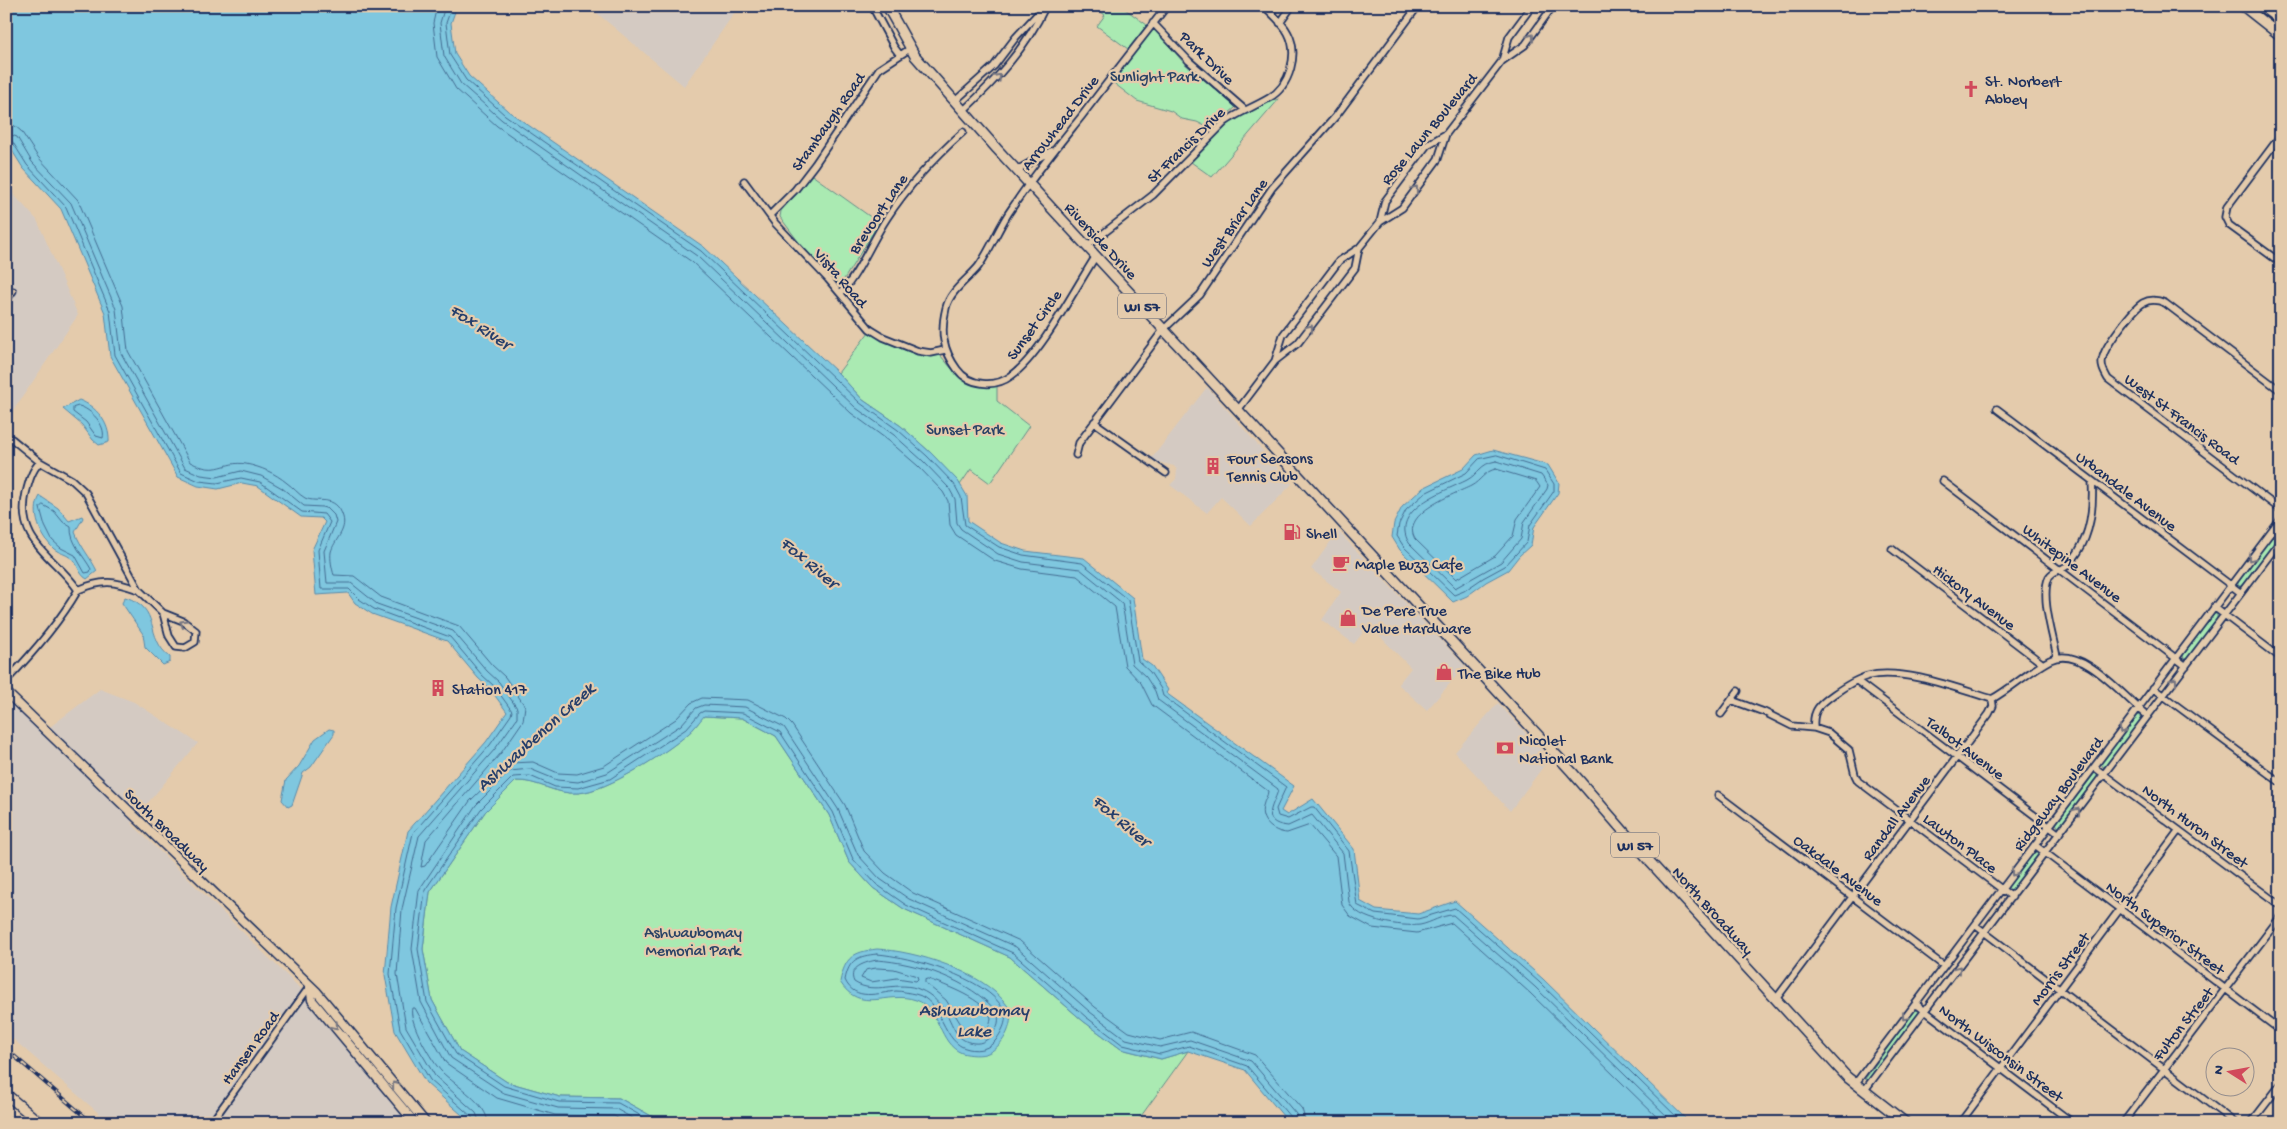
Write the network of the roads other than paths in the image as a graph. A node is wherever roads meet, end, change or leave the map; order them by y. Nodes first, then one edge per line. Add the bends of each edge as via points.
1 (872, 6) edge
2 (887, 6) edge
3 (1167, 6) edge
4 (1264, 6) edge
5 (1292, 6) edge
6 (1418, 6) edge
7 (1532, 6) edge
8 (1553, 6) edge
9 (2243, 6) edge
10 (2262, 6) edge
11 (1046, 7) edge
12 (2281, 21) edge
13 (1280, 23) junction
14 (1153, 24) junction
15 (2281, 36) edge
16 (911, 48) junction
17 (900, 55) junction
18 (1502, 61) junction
19 (955, 101) junction
20 (1244, 109) junction
21 (963, 110) junction
22 (964, 132) dead end
23 (1446, 134) junction
24 (2281, 135) edge
25 (1055, 148) junction
26 (1017, 170) junction
27 (744, 181) dead end
28 (1029, 184) junction
29 (770, 215) junction
30 (1380, 222) junction
31 (1087, 246) junction
32 (1360, 248) junction
33 (1096, 256) junction
34 (2281, 263) edge
35 (13, 291) dead end
36 (840, 293) junction
37 (6, 301) edge
38 (1164, 329) junction
39 (945, 350) junction
40 (1275, 360) junction
41 (2281, 391) edge
42 (1997, 409) dead end
43 (1238, 410) junction
44 (1094, 422) junction
45 (12, 439) dead end
46 (1076, 455) dead end
47 (40, 462) junction
48 (1166, 474) dead end
49 (1943, 481) dead end
50 (2092, 481) junction
51 (2281, 510) edge
52 (2281, 519) edge
53 (2281, 540) edge
54 (1892, 549) dead end
55 (2060, 570) junction
56 (2230, 586) junction
57 (78, 590) junction
58 (139, 590) junction
59 (2241, 593) junction
60 (1409, 596) joint
61 (2214, 607) junction
62 (163, 614) junction
63 (2224, 615) junction
64 (2057, 657) junction
65 (2176, 658) junction
66 (2281, 658) edge
67 (2043, 664) junction
68 (2186, 666) junction
69 (6, 681) edge
70 (1857, 681) junction
71 (2154, 688) junction
72 (6, 692) edge
73 (1738, 692) dead end
74 (2163, 696) junction
75 (1992, 699) junction
76 (1731, 700) junction
77 (2138, 708) junction
78 (1721, 714) dead end
79 (2148, 716) junction
80 (1814, 728) junction
81 (1957, 757) junction
82 (2094, 766) junction
83 (2105, 774) junction
84 (2281, 783) edge
85 (1718, 795) dead end
86 (1910, 820) junction
87 (2049, 826) junction
88 (2180, 830) junction
89 (2059, 834) junction
90 (2035, 845) junction
91 (2045, 853) junction
92 (2002, 889) junction
93 (1853, 896) junction
94 (2012, 897) junction
95 (2281, 906) edge
96 (2120, 909) junction
97 (2281, 916) edge
98 (1975, 924) junction
99 (1986, 932) junction
100 (1944, 966) junction
101 (310, 986) junction
102 (2225, 989) junction
103 (2060, 990) junction
104 (1776, 999) junction
105 (1916, 1004) junction
106 (1926, 1012) junction
107 (2281, 1031) edge
108 (2001, 1068) junction
109 (2164, 1069) junction
110 (1855, 1084) junction
111 (2281, 1084) edge
112 (1864, 1091) junction
113 (6, 1094) edge
114 (40, 1123) edge
115 (211, 1123) edge
116 (415, 1123) edge
117 (426, 1123) edge
118 (1906, 1123) edge
119 (1960, 1123) edge
120 (2073, 1123) edge
121 (2123, 1123) edge
122 (2235, 1123) edge
123 (2251, 1123) edge

1 - 17 street
2 - 16 main road, Riverside Drive / WI 57
3 - 14 street, Arrowhead Drive
4 - 13 street, St Francis Drive
5 - 13 street
6 - 38 street, West Briar Lane via 1336,116 1272,188 1200,295
7 - 18 street, Rose Lawn Boulevard via 1509,37
18 -> 8 street via 1525,45
9 - 15 main road
10 - 12 main road
11 - 19 street via 1016,36 994,66
21 -> 11 street via 1000,76
13 - 20 street, St Francis Drive via 1288,32 1292,47 1292,62 1287,76 1280,90
14 - 20 street, Park Drive
14 - 25 street, Arrowhead Drive
16 - 17 street, Stambaugh Road
16 - 19 main road, Riverside Drive / WI 57
17 - 29 street, Stambaugh Road via 879,69 815,164
18 - 23 street, Rose Lawn Boulevard
19 - 21 main road, Riverside Drive / WI 57
20 - 31 street, St Francis Drive via 1224,122 1152,195
21 - 26 main road, Riverside Drive / WI 57
22 - 36 street, Brevoort Lane via 903,195 850,283
30 -> 23 street via 1402,208 1438,159
23 - 30 street, Rose Lawn Boulevard via 1427,145 1384,201
24 - 34 street via 2225,213 2229,224
25 - 26 street
25 - 28 street, Arrowhead Drive
26 - 28 main road, Riverside Drive / WI 57
27 - 29 street, Vista Road
28 - 31 main road, Riverside Drive / WI 57
28 - 39 street via 1010,209 978,266 957,288 946,306
29 - 36 street, Vista Road
30 - 32 street, Rose Lawn Boulevard
31 - 33 main road, Riverside Drive / WI 57
40 -> 32 street via 1298,344 1355,268
32 - 40 street, Rose Lawn Boulevard via 1339,261 1288,328
33 - 38 main road, Riverside Drive / WI 57
33 - 39 street, Sunset Circle via 1040,344 1010,377 990,384 968,379
35 - 37 street
36 - 39 street, Vista Road via 858,317 883,337 918,351
38 - 43 main road, Riverside Drive / WI 57
38 - 44 street, West Briar Lane
40 - 43 street, Rose Lawn Boulevard
41 - 51 street, West St Francis Road via 2165,303 2149,301 2135,310 2104,352 2102,364 2108,379
42 - 50 street, Urbandale Avenue
43 - 60 main road, Riverside Drive / WI 57
44 - 46 street, West Briar Lane via 1079,443
44 - 48 street
45 - 47 street
47 - 57 street via 28,482 26,522 34,542
47 - 58 street via 72,480 86,493
49 - 55 street, Whitepine Avenue
50 - 55 street via 2092,514 2086,534 2076,555
50 - 56 street, Urbandale Avenue
52 -> 56 street, Ridgeway Boulevard
53 - 59 street, Ridgeway Boulevard
54 - 67 street, Hickory Avenue
55 - 64 street via 2050,575 2047,591
55 - 65 street, Whitepine Avenue
56 - 59 street, Urbandale Avenue
56 - 61 street, Ridgeway Boulevard
57 - 58 street via 96,582 118,582
57 - 69 street via 32,654
58 - 62 street
59 - 63 street, Ridgeway Boulevard
60 - 104 main road, North Broadway / WI 57
61 - 63 street
61 - 65 street, Ridgeway Boulevard
62 -> 62 street via 176,647 185,648 195,642 196,631 183,621
63 - 66 street
63 - 68 street, Ridgeway Boulevard
64 - 67 street
64 - 77 street via 2075,658 2090,666
65 - 68 street, Whitepine Avenue
65 - 71 street, Ridgeway Boulevard
67 - 75 street
74 -> 68 street, Ridgeway Boulevard
70 - 75 street via 1878,675 1916,678
70 - 80 street via 1818,707
70 - 81 street, Talbot Avenue
71 - 74 street
71 - 77 street, Ridgeway Boulevard
72 - 101 street, South Broadway
73 - 76 street
74 - 79 street, Ridgeway Boulevard
74 - 84 street
75 - 81 street, Randall Avenue via 1990,714
76 - 78 street
76 - 80 street, Lawton Place via 1792,726
77 - 79 street
77 -> 82 street, Ridgeway Boulevard
79 - 83 street, Ridgeway Boulevard
80 - 86 street, Lawton Place via 1829,733 1846,745 1858,781
81 - 86 street, Randall Avenue
81 - 87 street, Talbot Avenue
82 - 83 street, North Huron Street
82 - 87 street, Ridgeway Boulevard
83 - 88 street, North Huron Street
89 -> 83 street, Ridgeway Boulevard
85 - 93 street, Oakdale Avenue
86 - 92 street, Lawton Place
86 - 93 street, Randall Avenue
87 - 89 street, Talbot Avenue
87 - 90 street, Ridgeway Boulevard
88 - 95 street, North Huron Street
88 - 96 street, Morris Street
89 - 91 street, Ridgeway Boulevard
90 - 91 street, North Superior Street
90 -> 92 street, Ridgeway Boulevard
91 - 94 street, Ridgeway Boulevard
91 - 96 street, North Superior Street
92 - 94 street, Lawton Place
92 - 98 street, Ridgeway Boulevard
93 - 100 street, Oakdale Avenue
93 - 104 street, Randall Avenue
94 - 99 street, Ridgeway Boulevard
96 - 102 street, North Superior Street
96 - 103 street, Morris Street
97 - 102 street, Fulton Street
98 - 99 street
98 - 100 street, Ridgeway Boulevard
99 - 103 street
106 -> 99 street, Ridgeway Boulevard
100 - 105 street, Ridgeway Boulevard
101 - 115 street, Hansen Road
101 -> 116 street, South Broadway via 312,1000
117 -> 101 street, South Broadway
102 - 107 street, North Superior Street
102 - 109 street, Fulton Street
103 - 108 street, Morris Street
103 - 109 street
104 - 110 main road, North Broadway / WI 57
105 - 106 street, North Wisconsin Street
105 -> 110 street, Ridgeway Boulevard
106 - 108 street, North Wisconsin Street
106 - 112 street, Ridgeway Boulevard
108 - 119 street, Morris Street
108 - 120 street, North Wisconsin Street
109 - 121 street, Fulton Street
109 - 122 street
110 - 112 main road, North Broadway / WI 57
111 - 123 street
112 - 118 main road, North Broadway / WI 57
113 - 114 main road

